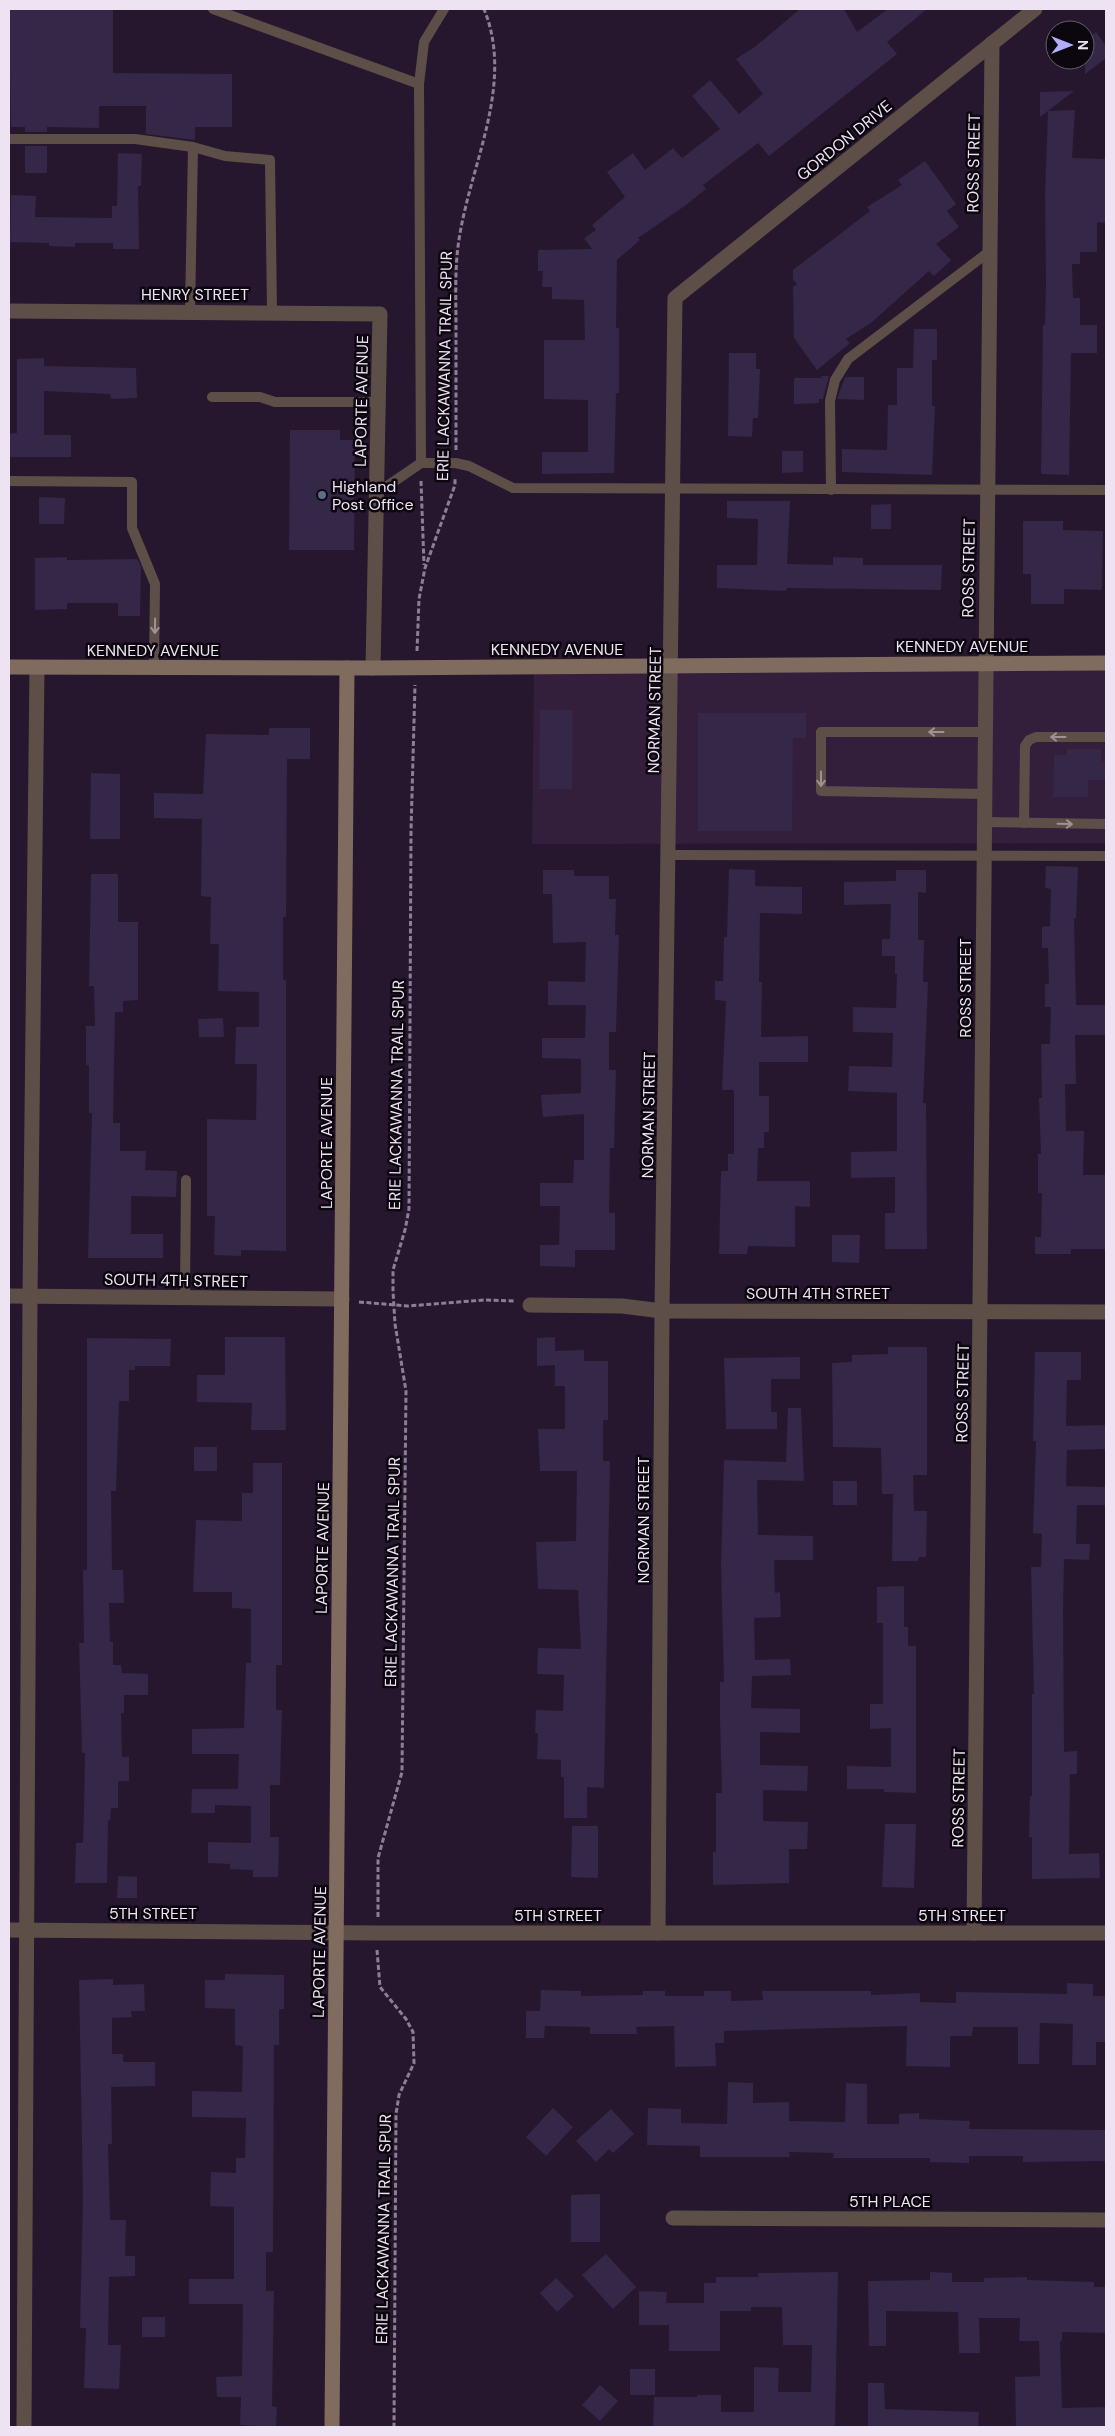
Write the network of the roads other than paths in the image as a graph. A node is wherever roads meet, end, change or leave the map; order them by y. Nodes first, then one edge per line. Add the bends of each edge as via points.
1 (213, 9) edge
2 (444, 9) edge
3 (1035, 9) edge
4 (992, 43) junction
5 (419, 84) junction
6 (9, 139) edge
7 (193, 147) junction
8 (990, 250) junction
9 (675, 298) joint
10 (9, 311) edge
11 (190, 312) junction
12 (272, 312) junction
13 (380, 314) joint
14 (212, 397) dead end
15 (378, 402) junction
16 (421, 463) junction
17 (9, 480) edge
18 (674, 490) junction
19 (831, 490) junction
20 (987, 490) junction
21 (1106, 490) edge
22 (376, 493) junction
23 (985, 663) junction
24 (1106, 663) edge
25 (672, 666) junction
26 (9, 667) edge
27 (37, 668) junction
28 (154, 668) junction
29 (347, 668) junction
30 (373, 668) junction
31 (985, 732) junction
32 (1106, 737) edge
33 (984, 794) junction
34 (984, 822) junction
35 (1024, 823) junction
36 (1106, 824) edge
37 (669, 855) junction
38 (984, 856) junction
39 (1106, 856) edge
40 (186, 1180) dead end
41 (9, 1296) edge
42 (30, 1296) junction
43 (185, 1297) junction
44 (342, 1299) junction
45 (530, 1305) road end
46 (662, 1310) junction
47 (980, 1311) junction
48 (1106, 1312) edge
49 (9, 1930) edge
50 (28, 1930) junction
51 (336, 1931) junction
52 (974, 1932) junction
53 (658, 1933) junction
54 (1106, 1933) edge
55 (673, 2218) dead end
56 (1106, 2220) edge
57 (24, 2427) edge
58 (332, 2427) edge

1 - 5 lane
2 - 5 lane via 424,42
3 - 4 street, GORDON DRIVE
4 - 8 street, ROSS STREET
4 - 9 street, GORDON DRIVE
5 - 16 lane
6 - 7 lane via 134,139
7 - 11 lane
7 - 12 lane via 225,156 270,160
8 - 19 lane via 848,359 835,380 830,402
8 - 20 street, ROSS STREET
9 - 18 street, NORMAN STREET
10 - 11 street, HENRY STREET
11 - 12 street, HENRY STREET
12 - 13 street, HENRY STREET
13 - 15 street, LAPORTE AVENUE
14 - 15 lane via 260,397 275,402
15 - 22 street, LAPORTE AVENUE
16 - 18 lane via 469,466 513,488
16 - 22 lane
17 -> 28 lane via 132,482 132,528 155,584
18 - 19 lane
18 - 25 street, NORMAN STREET
19 - 20 lane
20 - 21 lane
20 - 23 street, ROSS STREET
22 - 30 street, LAPORTE AVENUE
23 - 24 street, KENNEDY AVENUE
23 - 25 street, KENNEDY AVENUE
23 - 31 street, ROSS STREET
25 - 30 street, KENNEDY AVENUE
25 - 37 street, NORMAN STREET
26 - 27 street, KENNEDY AVENUE
27 - 28 street, KENNEDY AVENUE
27 - 42 street
28 - 29 street, KENNEDY AVENUE
29 - 30 street, KENNEDY AVENUE
29 - 44 street, LAPORTE AVENUE
31 - 33 street, ROSS STREET
31 -> 33 lane via 821,732 821,791
32 -> 35 lane via 1036,737 1030,740 1025,746
33 - 34 street, ROSS STREET
34 - 35 lane
34 - 38 street, ROSS STREET
35 -> 36 lane
37 - 38 lane
37 - 46 street, NORMAN STREET
38 - 39 lane
38 - 47 street, ROSS STREET
40 - 43 lane
41 - 42 street, SOUTH 4TH STREET
42 - 43 street, SOUTH 4TH STREET
42 - 50 street
43 - 44 street, SOUTH 4TH STREET
44 - 51 street, LAPORTE AVENUE
45 - 46 street, SOUTH 4TH STREET
46 - 47 street, SOUTH 4TH STREET
46 - 53 street, NORMAN STREET
47 - 48 street, SOUTH 4TH STREET
47 - 52 street, ROSS STREET
49 - 50 street, 5TH STREET
50 - 51 street, 5TH STREET
50 - 57 street
51 - 53 street, 5TH STREET
51 - 58 street, LAPORTE AVENUE
52 - 53 street, 5TH STREET
52 - 54 street, 5TH STREET
55 - 56 street, 5TH PLACE

